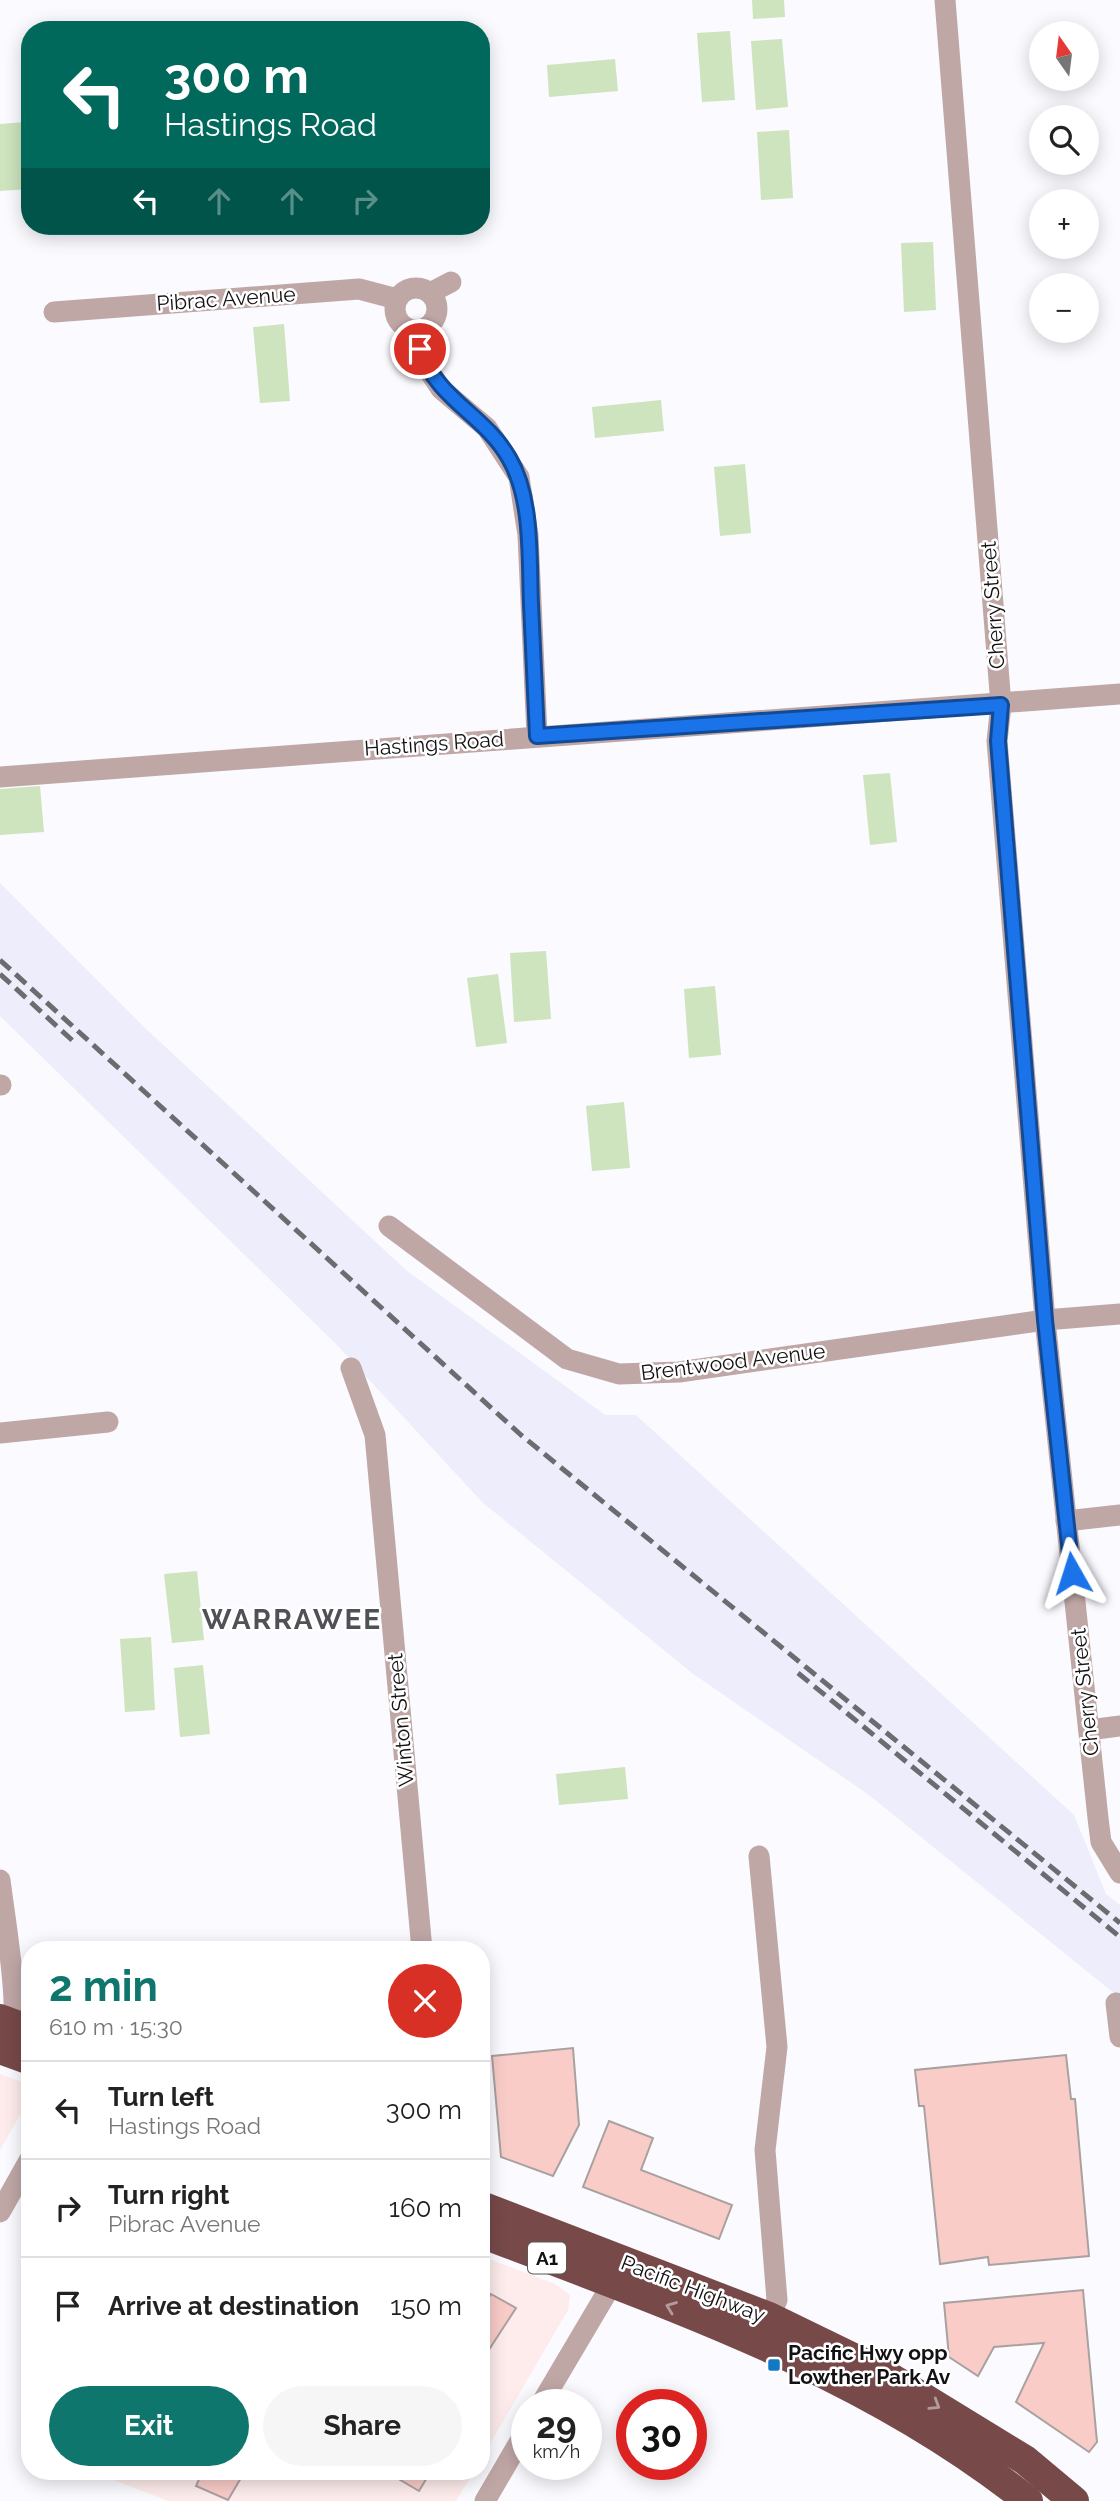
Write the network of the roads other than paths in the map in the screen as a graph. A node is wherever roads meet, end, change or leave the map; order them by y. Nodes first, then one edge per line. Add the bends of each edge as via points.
1 (945, 0) edge
2 (451, 282) dead end
3 (430, 293) junction
4 (397, 299) junction
5 (54, 312) dead end
6 (414, 330) junction
7 (1120, 694) edge
8 (1001, 705) junction
9 (537, 736) junction
10 (0, 777) edge
11 (389, 1226) dead end
12 (1120, 1314) edge
13 (1045, 1320) junction
14 (351, 1368) dead end
15 (108, 1422) dead end
16 (0, 1433) edge
17 (1120, 1515) edge
18 (1066, 1521) junction
19 (1120, 1726) edge
20 (1089, 1730) junction
21 (759, 1856) dead end
22 (1120, 1873) edge
23 (0, 1880) edge
24 (421, 1941) edge
25 (1116, 2003) dead end
26 (1120, 2037) edge
27 (13, 2039) edge
28 (21, 2175) edge
29 (490, 2209) edge
30 (0, 2212) edge
31 (490, 2237) edge
32 (612, 2284) junction
33 (769, 2317) junction
34 (550, 2389) edge
35 (511, 2456) edge
36 (1013, 2496) edge
37 (485, 2501) edge
38 (1074, 2501) edge

1 - 8 street, Cherry Street
2 - 3 street
3 - 4 street via 415,287
3 - 6 street via 436,314 430,324
4 - 5 street, Pibrac Avenue via 359,289
4 - 6 street via 397,319
6 - 9 street via 426,368 441,388 487,428 519,477 528,535
7 - 8 street, Hastings Road
8 - 9 street, Hastings Road
8 - 13 street, Cherry Street via 998,741
9 - 10 street, Hastings Road
11 - 13 street, Brentwood Avenue via 567,1359 619,1374 679,1372
12 - 13 street, Brentwood Avenue
13 - 18 street, Cherry Street
14 - 24 street, Winton Street via 375,1435
15 - 16 street
17 - 18 street
18 - 20 street, Cherry Street
19 - 20 street
20 - 22 street, Cherry Street via 1101,1842
21 - 33 street via 778,2047 765,2150 777,2300
23 - 27 street
25 - 26 street
28 - 30 street
29 - 33 highway, Pacific Highway / A1
31 - 32 highway, Pacific Highway / A1
32 - 34 street
36 -> 32 highway, Pacific Highway / A1 via 913,2421 853,2386 731,2330
33 -> 38 highway, Pacific Highway / A1 via 890,2377 1025,2460
35 - 37 street

